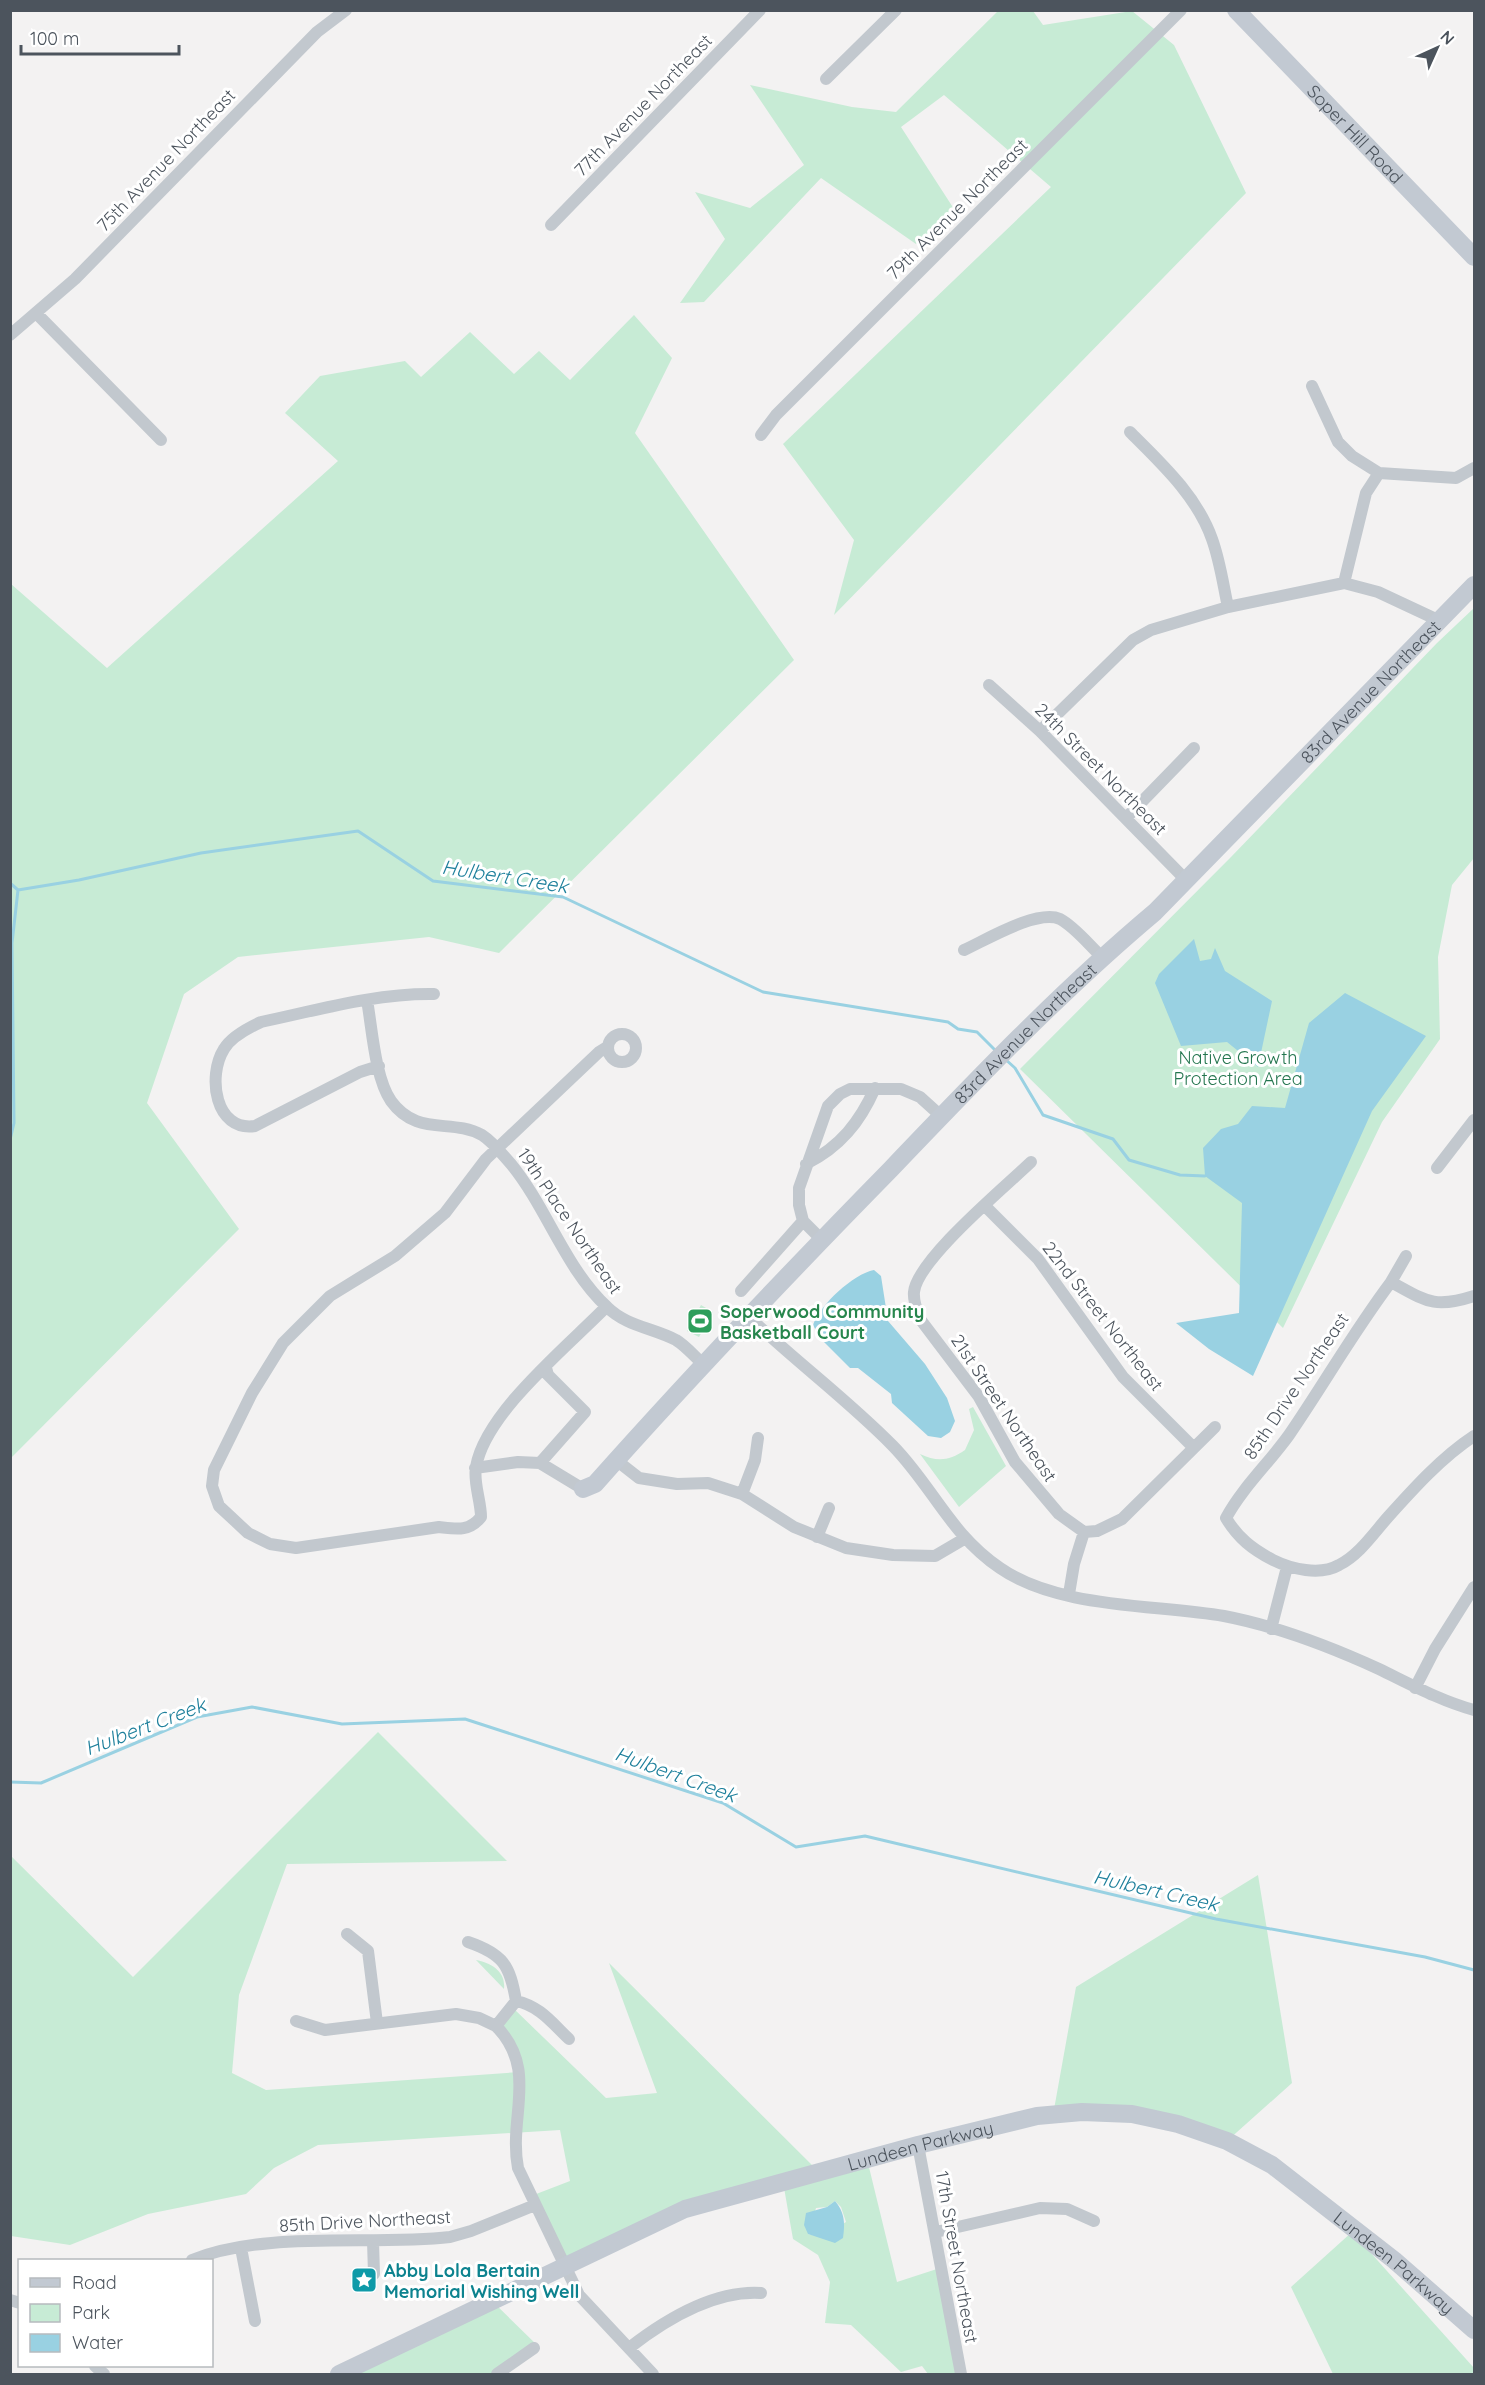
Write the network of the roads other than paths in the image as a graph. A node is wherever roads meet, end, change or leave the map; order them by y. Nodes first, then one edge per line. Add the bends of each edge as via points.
1 (346, 10) edge
2 (760, 10) edge
3 (896, 10) edge
4 (1181, 10) edge
5 (1236, 10) edge
6 (826, 79) dead end
7 (551, 225) dead end
8 (1474, 257) edge
9 (36, 313) junction
10 (10, 335) edge
11 (1312, 386) dead end
12 (1130, 432) dead end
13 (761, 435) dead end
14 (161, 440) dead end
15 (1474, 468) edge
16 (1378, 473) junction
17 (1344, 583) junction
18 (1474, 585) edge
19 (1228, 607) junction
20 (1440, 621) junction
21 (989, 685) dead end
22 (1040, 731) junction
23 (1194, 748) dead end
24 (1127, 817) junction
25 (1186, 880) junction
26 (964, 950) dead end
27 (1102, 957) junction
28 (434, 994) dead end
29 (367, 1000) junction
30 (607, 1047) dead end
31 (379, 1066) junction
32 (875, 1088) junction
33 (941, 1116) junction
34 (1474, 1120) edge
35 (497, 1148) junction
36 (1031, 1162) dead end
37 (806, 1164) junction
38 (1437, 1168) dead end
39 (985, 1206) junction
40 (803, 1221) junction
41 (822, 1239) junction
42 (1406, 1256) dead end
43 (1391, 1282) junction
44 (741, 1291) dead end
45 (1474, 1296) edge
46 (606, 1307) junction
47 (748, 1316) junction
48 (703, 1364) junction
49 (546, 1368) junction
50 (1215, 1426) dead end
51 (1474, 1436) edge
52 (758, 1438) dead end
53 (1194, 1447) junction
54 (616, 1460) junction
55 (540, 1463) junction
56 (476, 1468) junction
57 (583, 1489) joint
58 (742, 1494) junction
59 (830, 1508) dead end
60 (1084, 1532) junction
61 (817, 1537) junction
62 (964, 1539) junction
63 (1287, 1567) junction
64 (1474, 1587) edge
65 (1070, 1594) junction
66 (1469, 1609) edge
67 (1271, 1629) junction
68 (1415, 1688) junction
69 (1474, 1710) edge
70 (347, 1934) dead end
71 (468, 1942) dead end
72 (516, 2001) junction
73 (296, 2021) dead end
74 (377, 2023) junction
75 (496, 2026) junction
76 (569, 2039) dead end
77 (918, 2145) junction
78 (535, 2205) junction
79 (1095, 2221) dead end
80 (936, 2232) junction
81 (373, 2241) junction
82 (241, 2248) junction
83 (196, 2259) edge
84 (564, 2266) junction
85 (374, 2274) dead end
86 (761, 2293) dead end
87 (255, 2321) dead end
88 (1474, 2330) edge
89 (534, 2348) dead end
90 (629, 2348) junction
91 (503, 2373) edge
92 (339, 2374) edge
93 (653, 2374) edge
94 (961, 2374) edge

1 - 9 street, 75th Avenue Northeast via 317,32 75,279
2 - 7 street, 77th Avenue Northeast
3 - 6 street
4 - 13 street, 79th Avenue Northeast via 783,408
5 - 8 street, Soper Hill Road
9 - 10 street, 75th Avenue Northeast
9 - 14 street
11 - 16 street via 1338,442
12 - 19 street via 1168,470 1201,516 1212,537
15 - 16 street via 1456,478
16 - 17 street via 1366,493
17 - 19 street
17 - 20 street via 1378,592
18 - 20 street, 83rd Avenue Northeast
19 - 22 street via 1150,630 1133,640
20 - 25 street, 83rd Avenue Northeast
21 - 22 street, 24th Street Northeast
22 - 24 street, 24th Street Northeast
23 - 24 street
24 - 25 street, 24th Street Northeast
25 - 27 street, 83rd Avenue Northeast
26 - 27 street via 1028,921 1046,917 1059,919
27 - 33 street, 83rd Avenue Northeast
28 - 29 street
29 - 31 street, 19th Place Northeast
29 - 31 street via 261,1022 235,1038 224,1049 218,1065 217,1096 223,1113 233,1123 255,1126
30 - 35 street
31 - 35 street, 19th Place Northeast via 385,1090 402,1113 424,1125 482,1135
32 - 33 street via 900,1089 920,1097
32 - 37 street via 865,1111 847,1135 827,1154
32 - 37 street via 850,1089 828,1106
33 - 41 street, 83rd Avenue Northeast
34 - 38 street
35 - 46 street, 19th Place Northeast via 532,1193 582,1276
35 - 56 street via 445,1213 419,1237 330,1296 284,1343 252,1393 214,1470 212,1486 219,1506 248,1533 270,1544 296,1548 439,1527 461,1530 475,1525 481,1517
36 - 39 street
37 - 40 street via 799,1188
39 - 53 street, 22nd Street Northeast via 1038,1259 1123,1377
39 - 60 street, 21st Street Northeast via 938,1251 919,1278 914,1292 920,1319 979,1397 1015,1462 1059,1514
40 - 41 street
40 - 44 street
41 - 47 street, 83rd Avenue Northeast
42 - 43 street
43 - 45 street via 1435,1304 1450,1304
43 - 63 street, 85th Drive Northeast via 1296,1425 1235,1500 1226,1518 1236,1534 1257,1552
46 - 48 street, 19th Place Northeast via 677,1341
46 - 49 street
47 - 48 street, 83rd Avenue Northeast
47 - 62 street via 893,1446
48 - 54 street, 83rd Avenue Northeast
49 - 55 street via 585,1412
49 - 56 street via 507,1405 486,1437
50 - 53 street
51 - 63 street, 85th Drive Northeast via 1456,1448 1362,1548 1338,1566 1316,1570
52 - 58 street via 755,1460
53 - 60 street via 1122,1519 1097,1531
54 - 57 street, 83rd Avenue Northeast via 595,1484
54 - 58 street via 639,1478 677,1484 708,1483
55 - 56 street
55 - 57 street
58 - 61 street
59 - 61 street
60 - 65 street
61 - 62 street via 846,1548 935,1556
62 - 65 street via 1023,1582
63 - 67 street
64 - 66 street
65 - 67 street via 1225,1617
66 - 68 street
67 - 68 street via 1347,1656
68 - 69 street
70 - 74 street via 368,1951
71 - 72 street via 489,1950 504,1962 513,1978
72 - 75 street
72 - 76 street via 530,2004
73 - 74 street via 325,2030
74 - 75 street via 456,2014
75 - 78 street via 508,2038 520,2072 515,2151 518,2168
77 - 80 street, 17th Street Northeast
77 - 84 street, Lundeen Parkway via 685,2209
77 - 88 street, Lundeen Parkway via 1037,2116 1082,2112 1132,2114 1178,2124 1227,2141 1272,2165 1394,2260
78 - 81 street, 85th Drive Northeast via 450,2237
78 - 84 street
79 - 80 street via 1067,2209 1040,2208
80 - 94 street, 17th Street Northeast
81 - 82 street, 85th Drive Northeast
81 - 85 street
82 - 83 street, 85th Drive Northeast
82 - 87 street
84 - 90 street via 579,2295
84 - 92 street, Lundeen Parkway
86 - 90 street via 739,2292 667,2319
89 - 91 street
90 - 93 street

